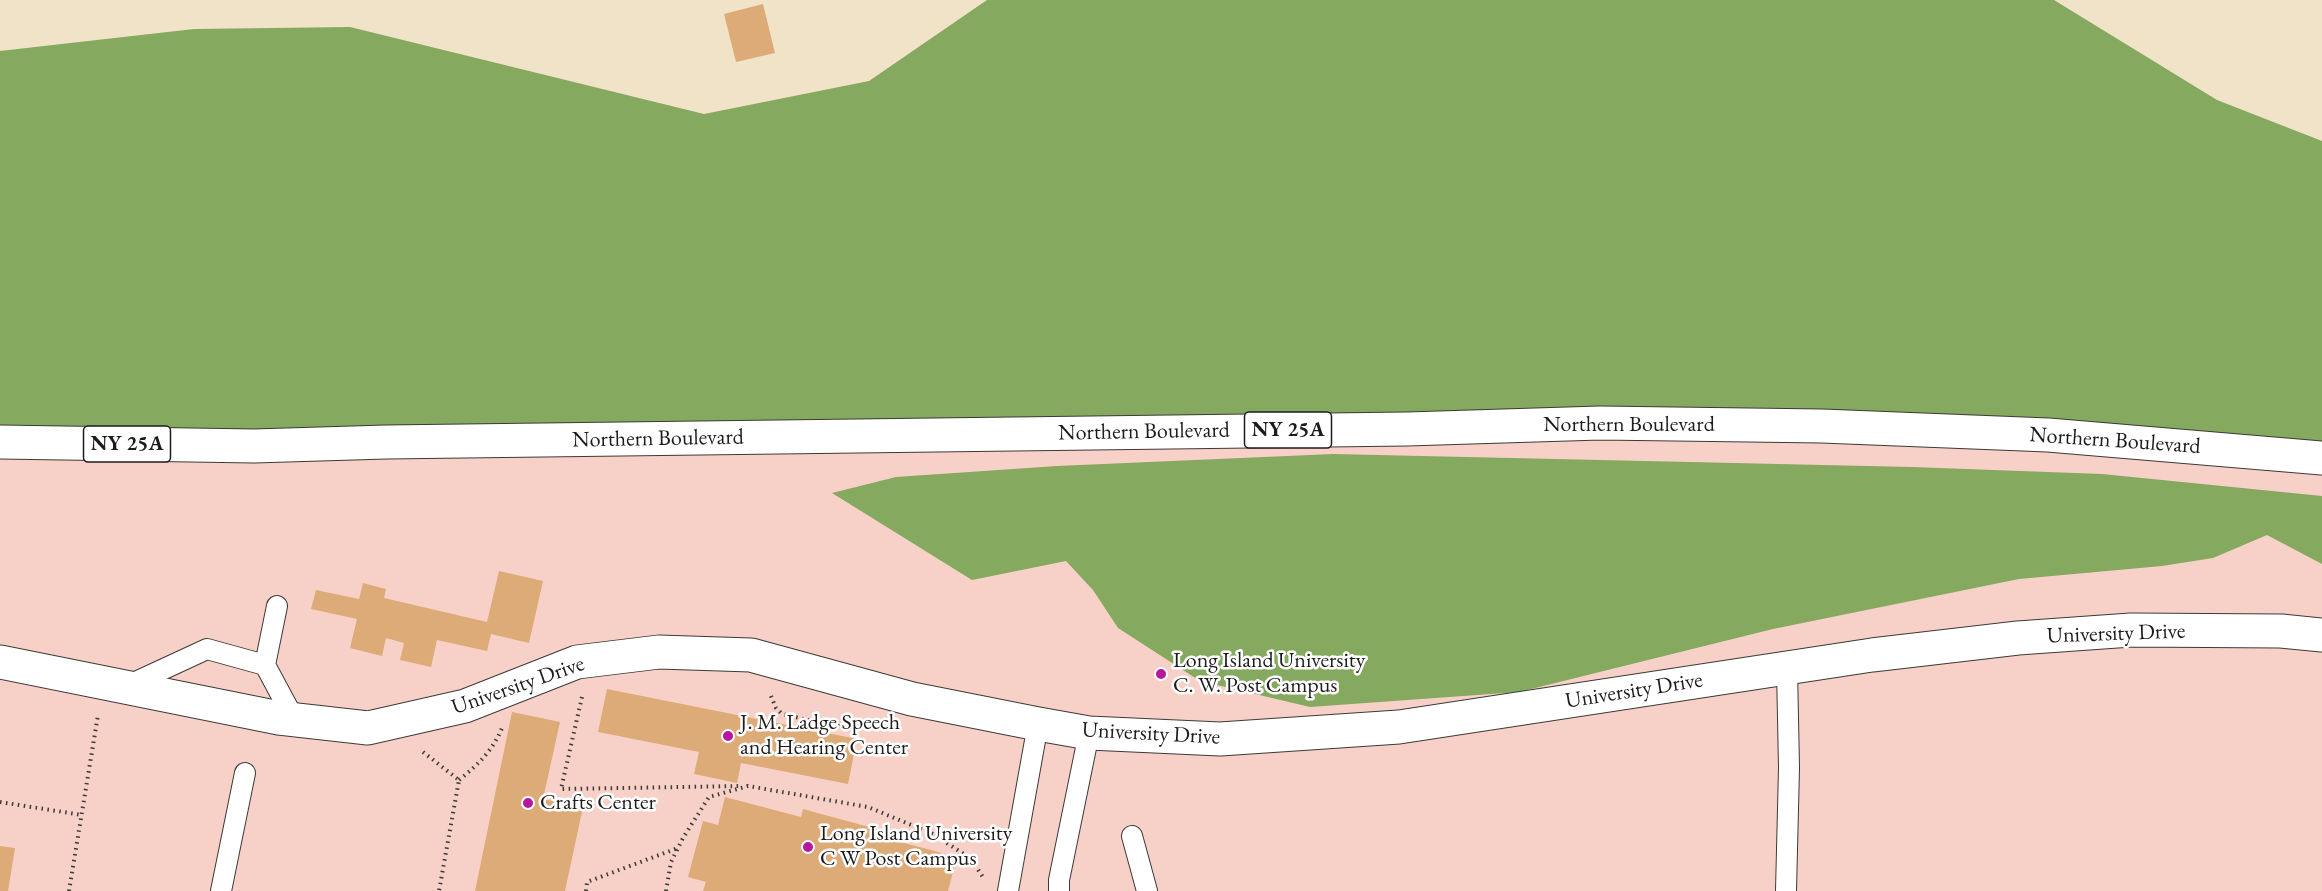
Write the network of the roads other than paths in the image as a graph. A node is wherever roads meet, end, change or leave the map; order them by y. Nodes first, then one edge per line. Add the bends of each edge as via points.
1 (0, 442) edge
2 (2322, 458) edge
3 (277, 606) dead end
4 (2322, 635) edge
5 (0, 662) edge
6 (265, 665) junction
7 (1787, 668) junction
8 (116, 684) junction
9 (294, 719) junction
10 (1038, 724) junction
11 (1089, 733) junction
12 (246, 773) dead end
13 (1132, 836) dead end
14 (221, 891) edge
15 (1008, 891) edge
16 (1059, 891) edge
17 (1147, 891) edge
18 (1786, 891) edge

1 - 2 street, Northern Boulevard / NY 25A via 254,446 1611,423 2048,435
3 - 6 lane
4 - 7 street, University Drive via 2131,630 2007,640
5 - 8 street, University Drive
6 - 8 lane via 207,649
6 - 9 lane
7 - 11 street, University Drive via 1399,727 1220,739
7 - 18 lane
8 - 9 street, University Drive
9 - 10 street, University Drive via 368,728 465,706 577,662 659,652 751,655 912,699
10 - 11 street, University Drive
10 - 15 lane
11 - 16 lane
12 - 14 lane
13 - 17 lane

